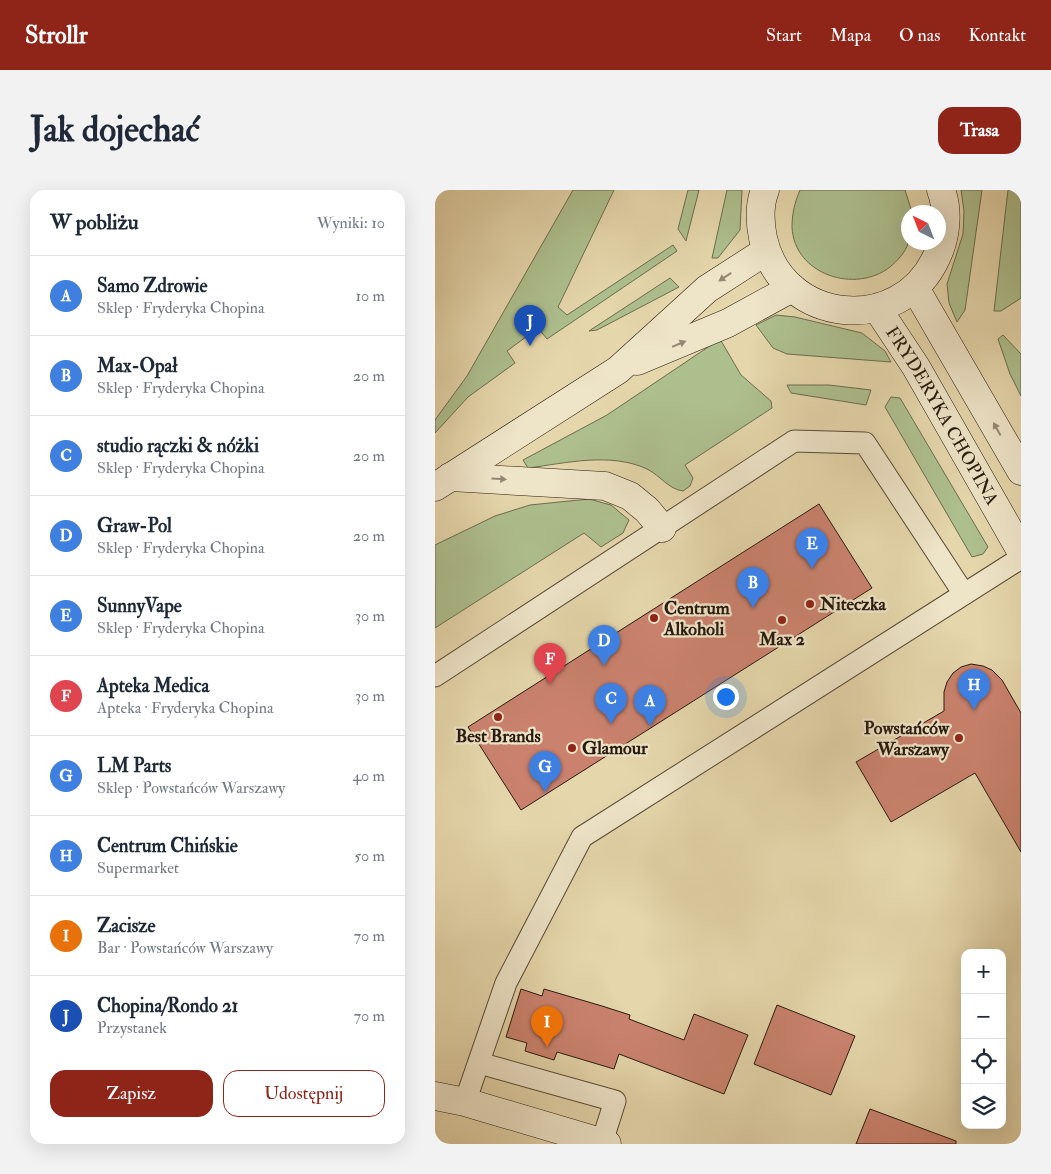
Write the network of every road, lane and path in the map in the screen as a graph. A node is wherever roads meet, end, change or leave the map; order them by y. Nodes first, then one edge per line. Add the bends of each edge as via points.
1 (765, 190) edge
2 (941, 190) edge
3 (766, 251) junction
4 (792, 288) junction
5 (915, 288) junction
6 (877, 308) junction
7 (617, 370) junction
8 (1021, 471) edge
9 (443, 482) edge
10 (662, 528) junction
11 (1021, 551) edge
12 (1021, 558) edge
13 (964, 594) junction
14 (435, 676) edge
15 (479, 1063) junction
16 (435, 1096) edge
17 (465, 1102) junction
18 (605, 1143) edge

1 - 3 main road via 760,225
2 - 5 main road via 946,220 942,245 931,268
3 - 4 main road via 776,271
3 -> 7 main road via 707,289
4 - 6 main road via 810,301 832,309 855,311
7 -> 4 main road via 728,323
5 - 6 main road
8 -> 5 main road
6 - 11 main road, FRYDERYKA CHOPINA via 916,367
7 - 9 main road
9 -> 10 main road via 605,486 630,496
10 - 13 lane via 794,442 865,443
10 - 14 lane
12 - 13 lane
13 - 15 lane via 581,837 506,983
15 - 17 lane
15 - 18 lane via 615,1101
16 - 17 main road
17 - 18 main road

